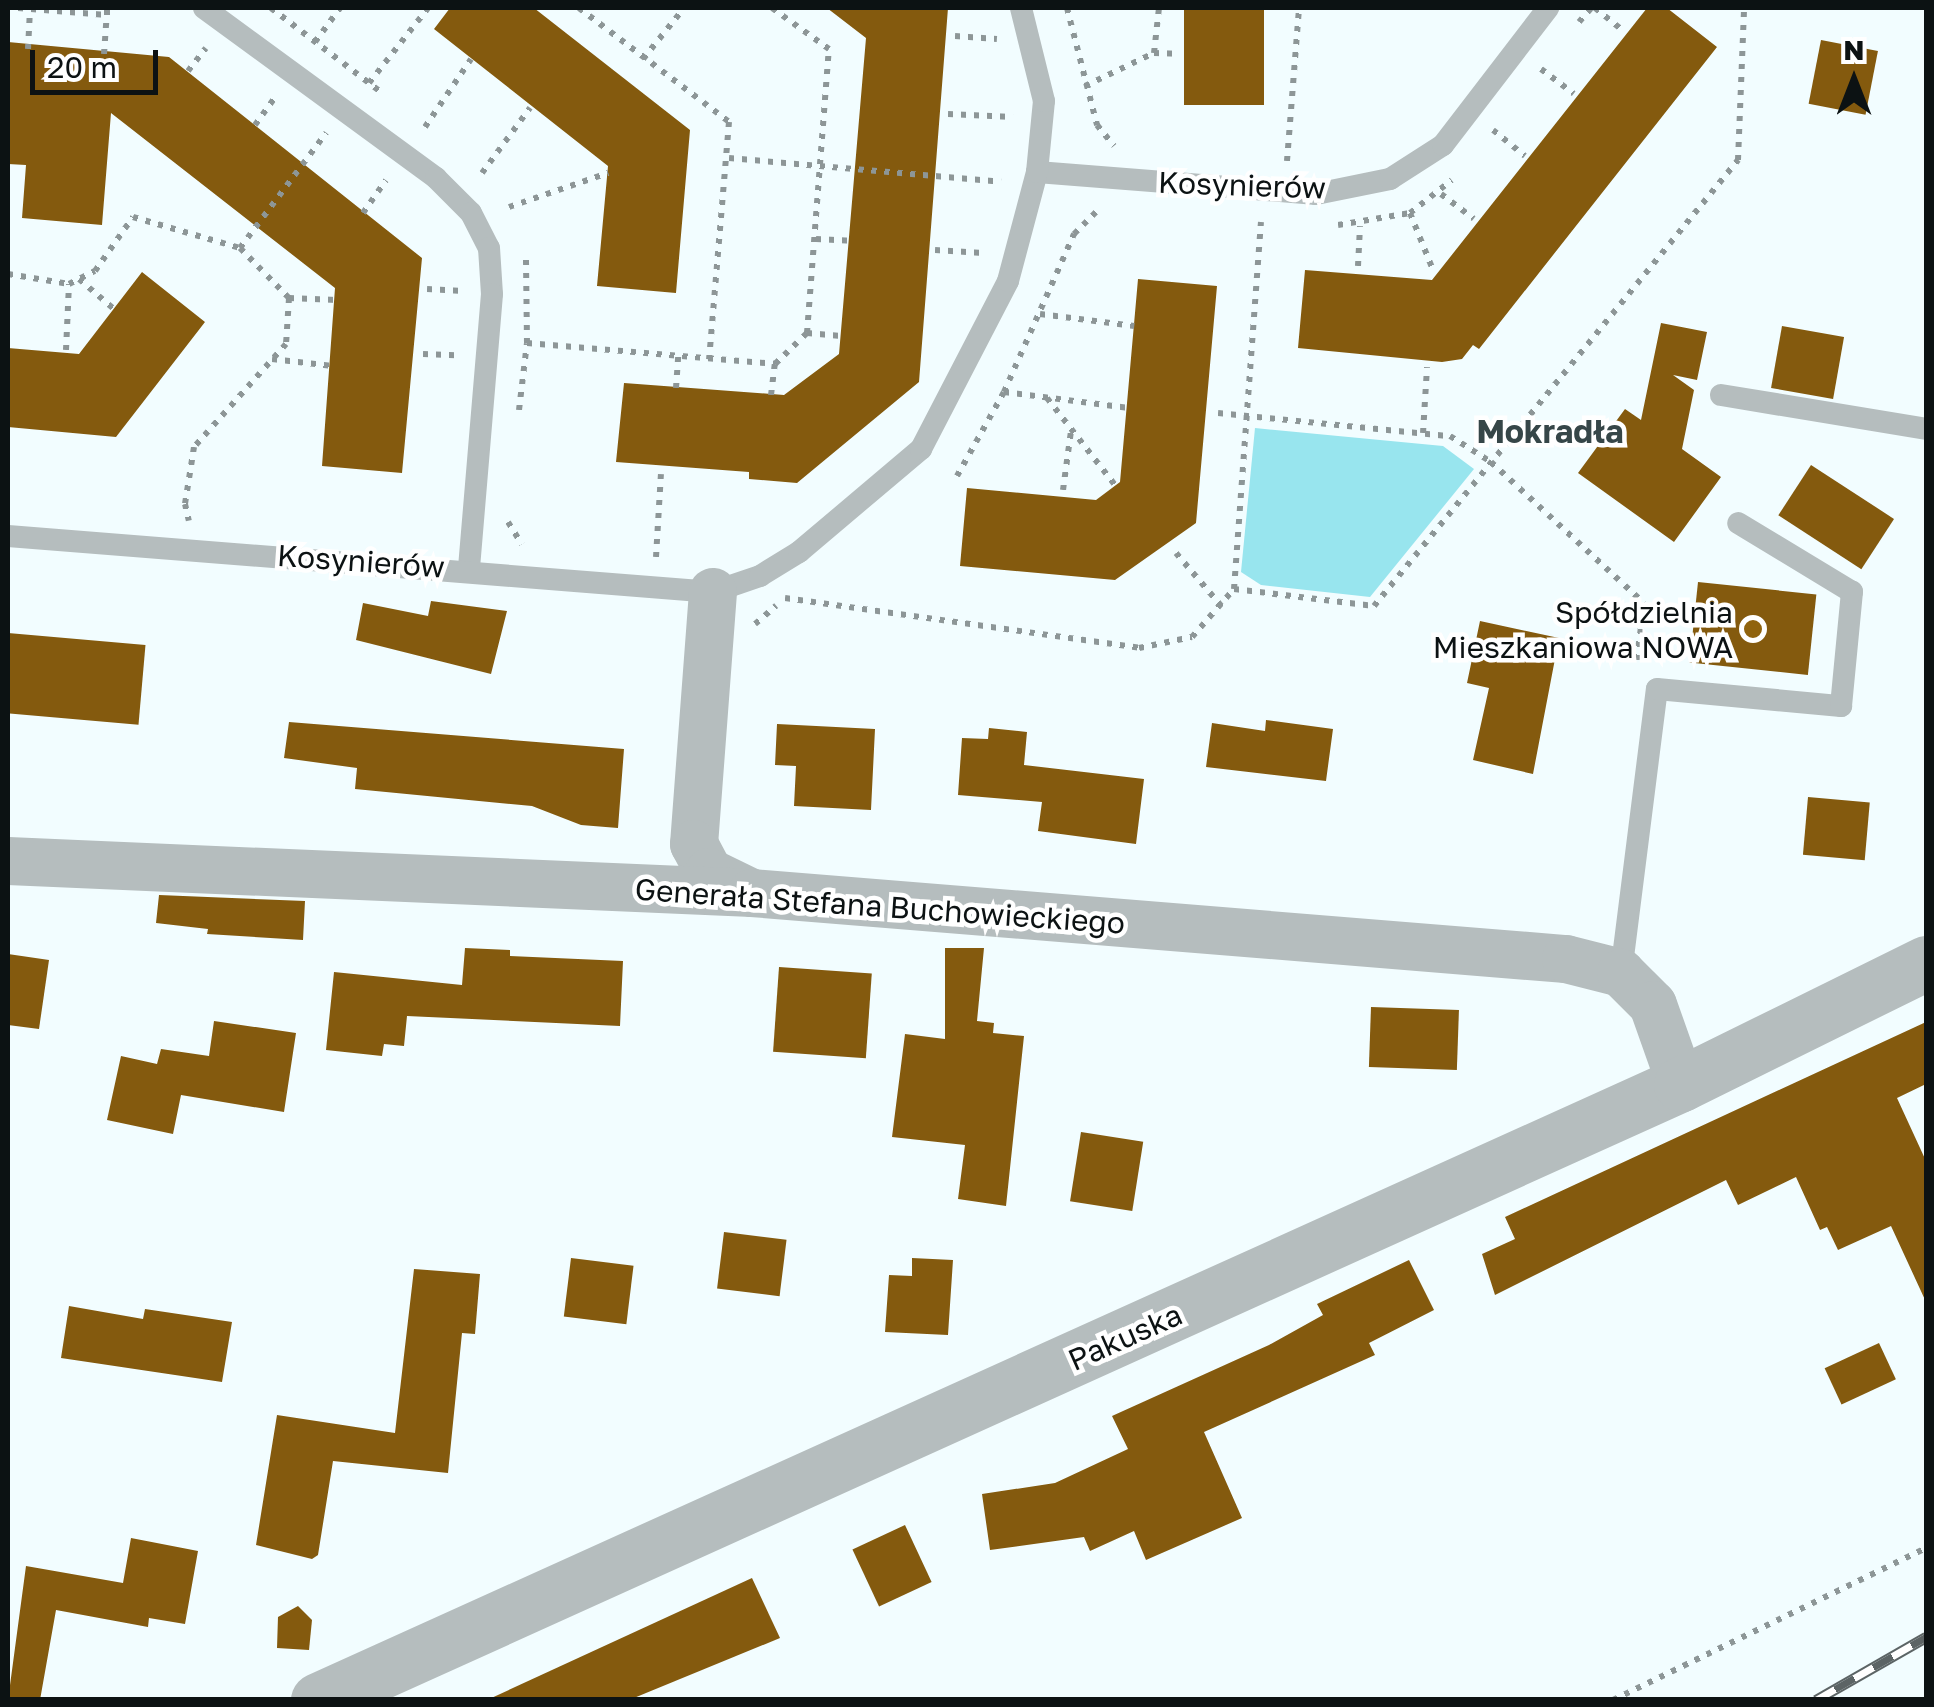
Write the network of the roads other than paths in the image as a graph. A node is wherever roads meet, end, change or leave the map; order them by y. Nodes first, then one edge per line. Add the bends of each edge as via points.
1 (204, 8) edge
2 (1021, 8) edge
3 (1548, 8) edge
4 (1037, 172) junction
5 (1722, 395) dead end
6 (1926, 429) edge
7 (1738, 523) dead end
8 (8, 536) edge
9 (469, 568) junction
10 (713, 592) junction
11 (8, 861) edge
12 (752, 893) junction
13 (1926, 962) edge
14 (1620, 973) junction
15 (1681, 1084) junction
16 (318, 1700) edge

1 - 9 lane via 436,178 471,213 489,248 492,294
2 - 4 lane, Kosynierów via 1044,101
3 - 4 lane, Kosynierów via 1443,145 1390,180 1316,194
4 - 10 lane, Kosynierów via 1008,281 922,449 799,552 760,576
5 - 6 lane
7 - 14 lane via 1852,592 1841,706 1656,690
8 - 9 lane, Kosynierów
9 - 10 lane, Kosynierów
10 - 12 street via 694,844 709,872
11 - 12 street, Generała Stefana Buchowieckiego
12 - 14 street, Generała Stefana Buchowieckiego via 1566,960
13 - 15 street, Pakuska
14 - 15 street via 1652,1005
15 - 16 street, Pakuska

